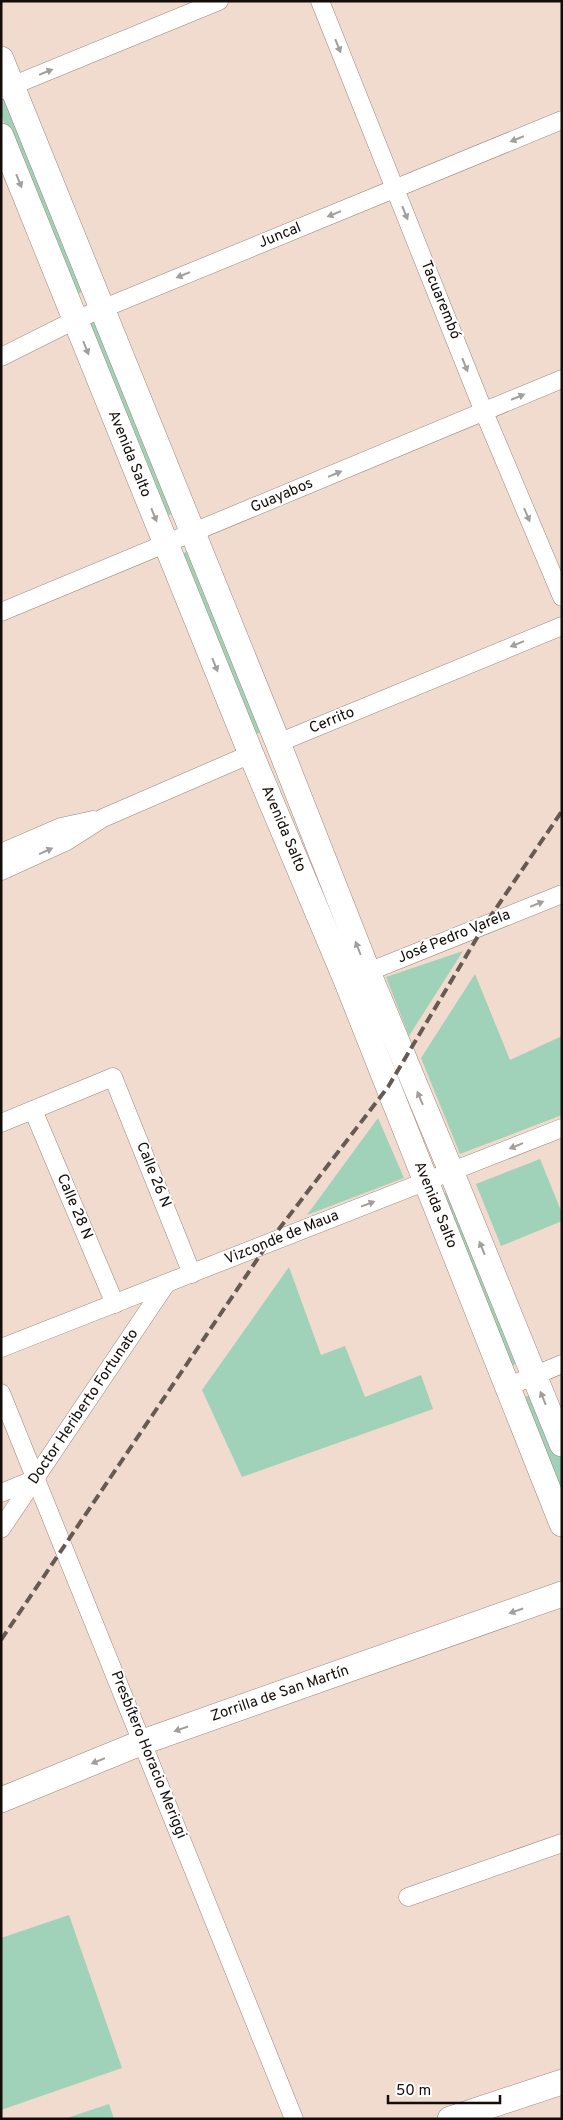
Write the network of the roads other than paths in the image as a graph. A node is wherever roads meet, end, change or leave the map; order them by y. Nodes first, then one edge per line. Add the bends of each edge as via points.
1 (219, 1) edge
2 (320, 1) edge
3 (1, 59) edge
4 (7, 88) edge
5 (562, 120) edge
6 (1, 136) edge
7 (396, 189) junction
8 (103, 308) junction
9 (74, 320) junction
10 (1, 357) edge
11 (562, 379) edge
12 (484, 412) junction
13 (194, 533) junction
14 (166, 544) junction
15 (562, 597) edge
16 (1, 612) edge
17 (562, 626) edge
18 (278, 743) junction
19 (251, 754) junction
20 (103, 818) junction
21 (1, 853) edge
22 (1, 871) edge
23 (562, 894) edge
24 (357, 976) junction
25 (33, 1110) junction
26 (1, 1123) edge
27 (562, 1128) edge
28 (451, 1171) junction
29 (426, 1182) junction
30 (192, 1274) junction
31 (166, 1284) junction
32 (115, 1304) junction
33 (1, 1348) edge
34 (562, 1364) edge
35 (534, 1375) junction
36 (507, 1387) junction
37 (1, 1393) edge
38 (562, 1444) edge
39 (35, 1479) junction
40 (1, 1493) edge
41 (562, 1524) edge
42 (1, 1529) edge
43 (562, 1594) edge
44 (143, 1742) junction
45 (1, 1800) edge
46 (562, 1843) edge
47 (408, 1898) dead end
48 (562, 2082) edge
49 (294, 2119) edge
50 (450, 2119) edge

4 -> 1 street
2 -> 7 street, Tacuarembó
3 - 4 street, Avenida Salto
4 - 8 street, Avenida Salto
5 -> 7 street, Juncal
6 -> 9 street, Avenida Salto
7 -> 8 street, Juncal
7 -> 12 street, Tacuarembó
8 - 9 street, Juncal
8 - 13 street, Avenida Salto
9 - 10 street, Juncal
9 -> 14 street, Avenida Salto
12 -> 11 street, Guayabos
13 -> 12 street, Guayabos
12 -> 15 street, Tacuarembó
13 - 14 street, Guayabos
13 - 18 street, Avenida Salto
14 - 16 street, Guayabos
14 -> 19 street, Avenida Salto
17 -> 18 street, Cerrito
18 - 19 street, Cerrito
24 -> 18 street, Avenida Salto
19 - 20 street, Cerrito
19 - 24 street, Avenida Salto
20 - 21 street, Cerrito via 61,827
22 -> 20 street, Cerrito via 67,841
24 -> 23 street, José Pedro Varela
28 -> 24 street, Avenida Salto
24 - 29 street, Avenida Salto
25 - 26 street
25 - 30 street, Calle 26 N via 113,1077
25 - 32 street, Calle 28 N
27 -> 28 street, Vizconde de Maua
28 - 29 street, Vizconde de Maua
35 -> 28 street, Avenida Salto
30 -> 29 street, Vizconde de Maua
29 - 36 street, Avenida Salto
30 - 31 street, Vizconde de Maua
31 - 32 street, Vizconde de Maua
31 - 39 street, Doctor Heriberto Fortunato
32 - 33 street, Vizconde de Maua
34 - 35 street
35 - 36 street
38 -> 35 street, Avenida Salto
36 - 41 street, Avenida Salto
37 - 39 street, Presbítero Horacio Meriggi
39 - 40 street
39 - 42 street, Doctor Heriberto Fortunato
39 - 44 street, Presbítero Horacio Meriggi
43 -> 44 street, Zorrilla de San Martín
44 -> 45 street, Zorrilla de San Martín
44 - 49 street, Presbítero Horacio Meriggi
46 - 47 street
48 - 50 street

